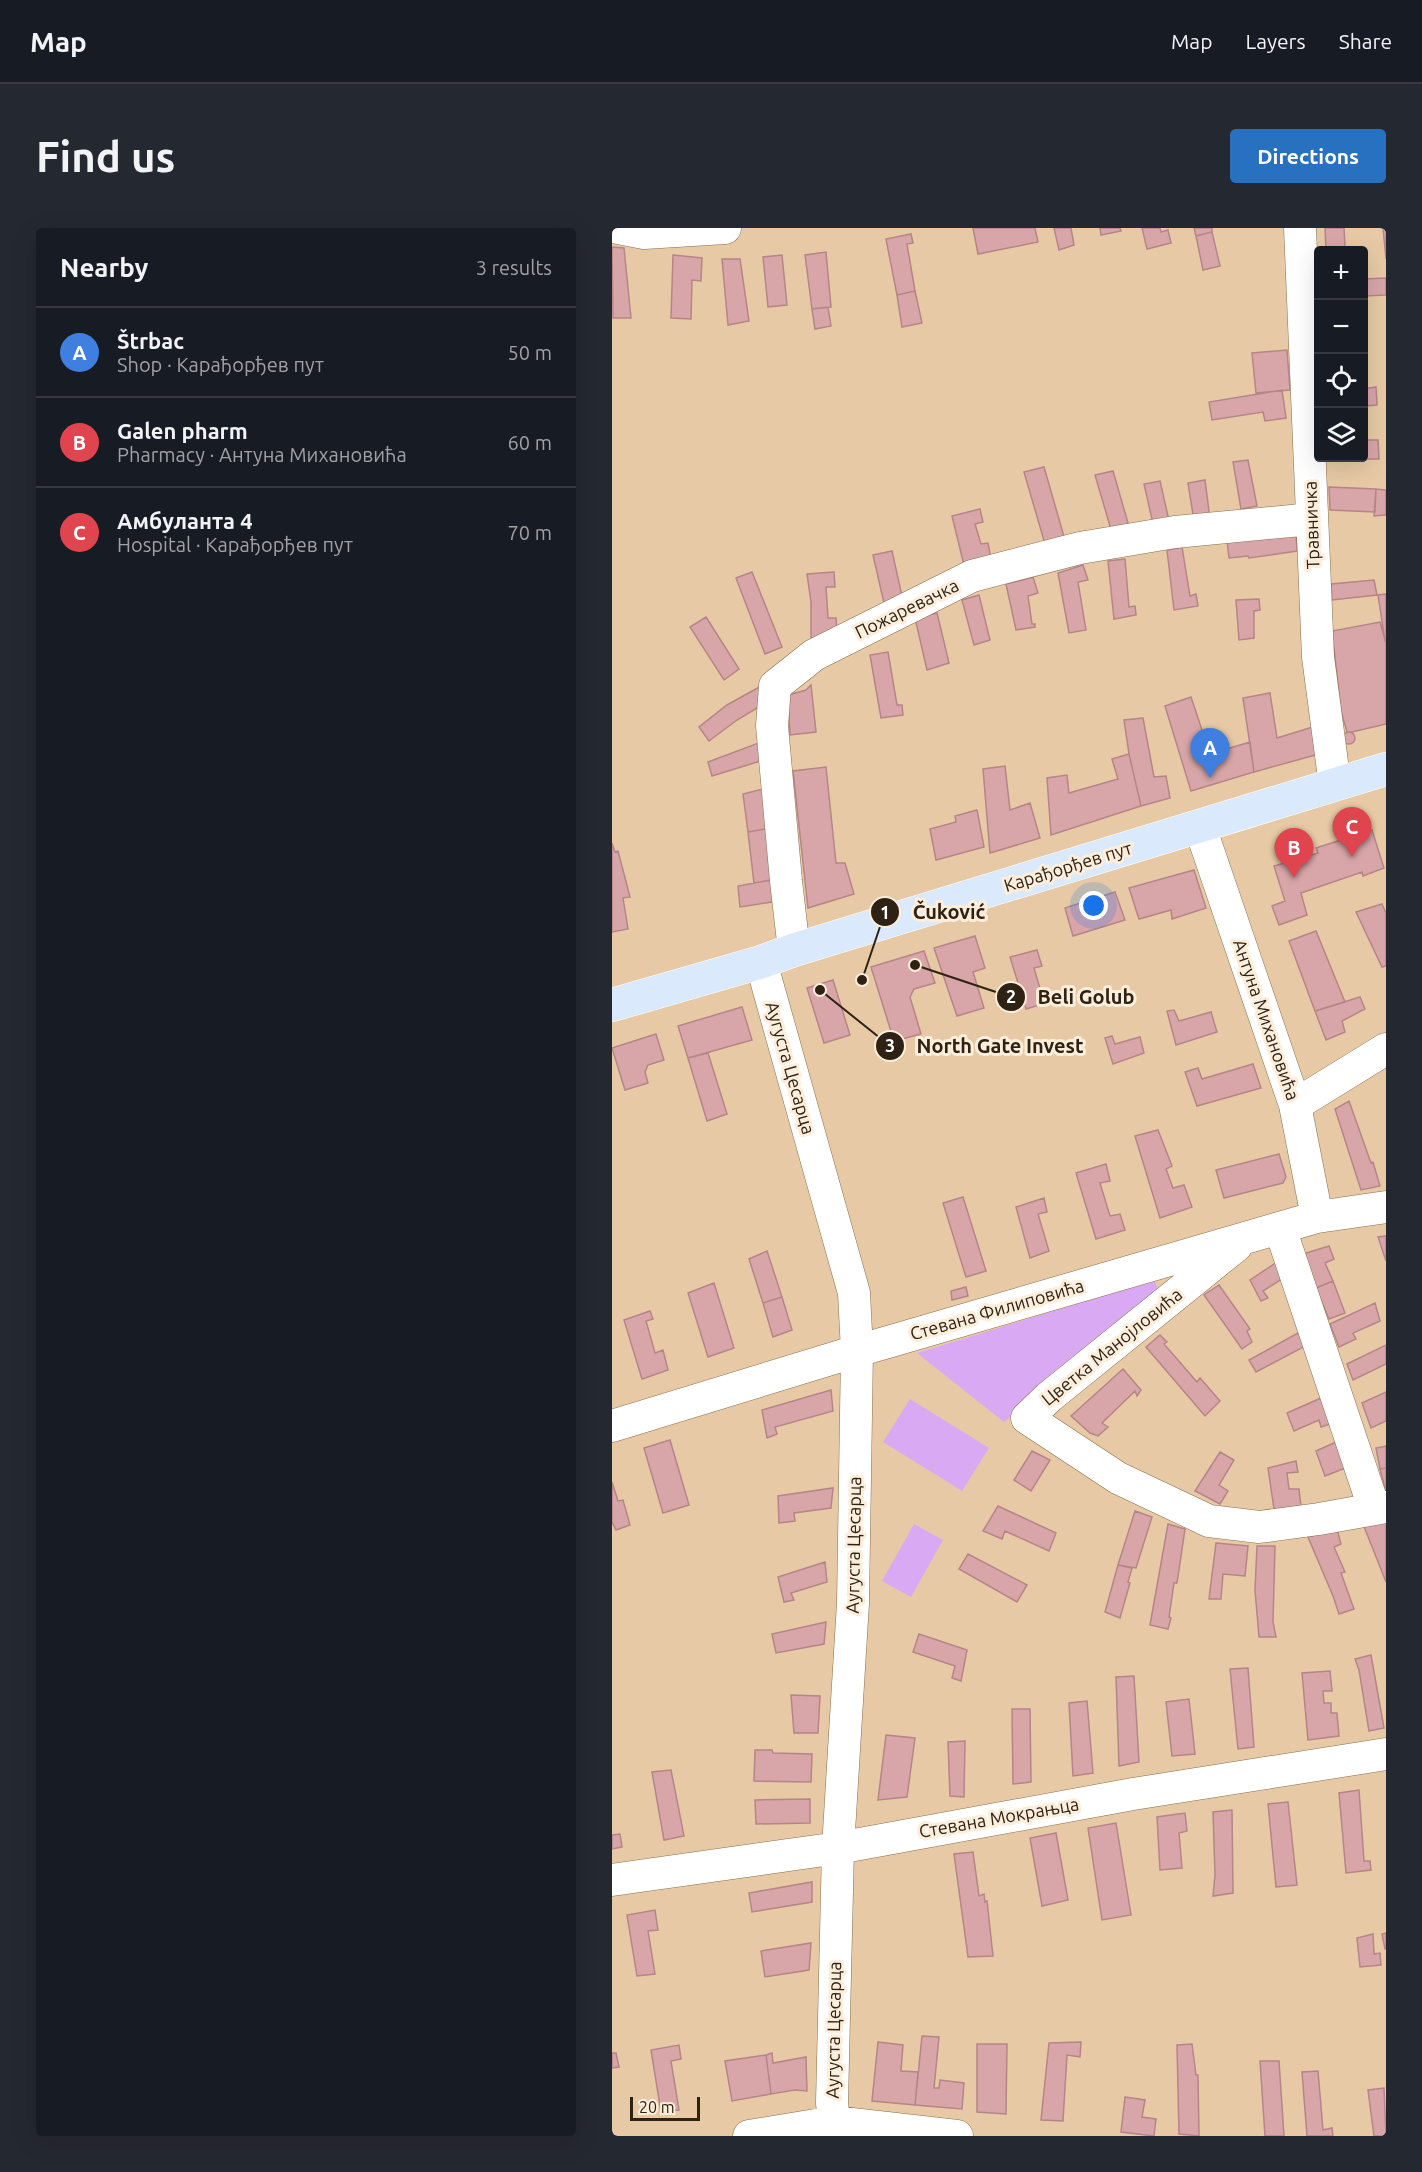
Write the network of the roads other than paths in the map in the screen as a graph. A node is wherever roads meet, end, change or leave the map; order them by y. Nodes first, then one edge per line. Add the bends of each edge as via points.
1 (618, 228) edge
2 (725, 228) edge
3 (1300, 228) edge
4 (1312, 519) junction
5 (1386, 770) edge
6 (1335, 785) junction
7 (1200, 827) junction
8 (794, 950) junction
9 (761, 962) junction
10 (612, 1005) edge
11 (1386, 1049) edge
12 (1295, 1105) junction
13 (1386, 1207) edge
14 (1317, 1217) junction
15 (1280, 1228) junction
16 (1247, 1237) junction
17 (857, 1351) junction
18 (612, 1426) edge
19 (1380, 1507) edge
20 (1386, 1754) edge
21 (838, 1848) junction
22 (612, 1880) edge
23 (840, 2129) edge
24 (749, 2136) edge
25 (957, 2136) edge

1 - 2 street via 644,233
3 - 4 street, Травничка
4 - 6 street, Травничка via 1318,657
4 - 8 street, Пожаревачка via 1175,532 1080,548 972,576 814,655 775,686 772,726
5 - 6 main road, Карађорђев пут
6 - 7 main road, Карађорђев пут
7 - 8 main road, Карађорђев пут
7 - 12 street, Антуна Михановића
8 - 9 main road, Карађорђев пут
9 - 10 main road, Карађорђев пут
9 - 17 street, Аугуста Цесарца via 854,1293
11 - 12 street
12 - 14 street, Антуна Михановића
13 - 14 street, Стевана Филиповића
14 - 15 street, Стевана Филиповића
15 - 16 street, Стевана Филиповића
15 - 19 street
16 - 17 street, Стевана Филиповића
16 - 19 street, Цветка Манојловића via 1027,1418 1118,1478 1209,1521 1259,1527
17 - 18 street, Стевана Филиповића
17 - 21 street, Аугуста Цесарца via 853,1603
20 - 21 street, Стевана Мокрањца via 1133,1794
21 - 22 street, Стевана Мокрањца
21 - 23 street, Аугуста Цесарца via 832,2103
23 - 24 street
23 - 25 street

